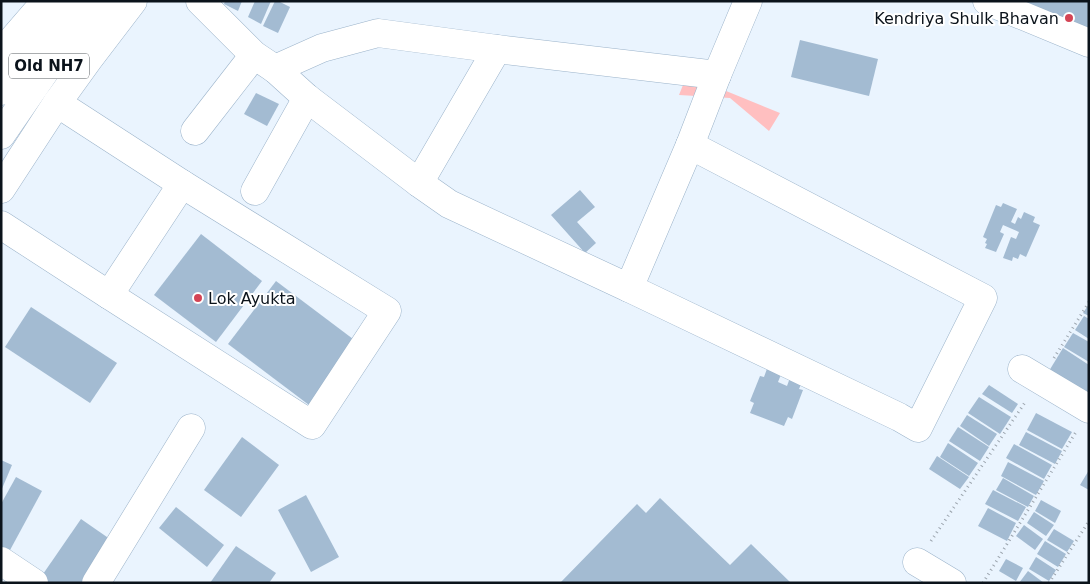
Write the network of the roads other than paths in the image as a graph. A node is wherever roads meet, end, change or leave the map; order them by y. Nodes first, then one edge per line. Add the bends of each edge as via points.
1 (46, 1) edge
2 (74, 1) edge
3 (102, 1) edge
4 (133, 1) edge
5 (200, 1) edge
6 (748, 1) edge
7 (987, 1) edge
8 (1089, 44) edge
9 (3, 47) edge
10 (497, 49) junction
11 (264, 62) junction
12 (717, 75) junction
13 (1, 91) edge
14 (307, 98) junction
15 (57, 103) junction
16 (196, 131) dead end
17 (1, 135) edge
18 (690, 146) junction
19 (419, 183) junction
20 (182, 184) junction
21 (1, 189) edge
22 (255, 191) dead end
23 (1, 225) edge
24 (629, 288) junction
25 (109, 295) junction
26 (1031, 375) road end
27 (1084, 418) edge
28 (191, 428) dead end
29 (1, 561) edge
30 (917, 562) road end
31 (34, 583) edge
32 (96, 583) edge
33 (952, 583) edge

1 - 9 street
2 - 13 street, Old NH7
3 - 17 street, Old NH7 via 50,64
4 - 15 street
5 - 11 street
6 - 12 street
7 - 8 street
10 - 11 street via 378,33
10 - 12 street
10 - 19 street
11 - 14 street
11 - 16 street
12 - 18 street
14 - 19 street
14 - 22 street
15 - 20 street
15 - 21 street
18 - 24 street
18 - 24 street via 984,298 918,428
19 - 24 street via 449,204
20 - 25 street
20 - 25 street via 387,311 312,425
23 - 25 street
26 - 27 street
28 - 32 street
29 - 31 street
30 - 33 street

